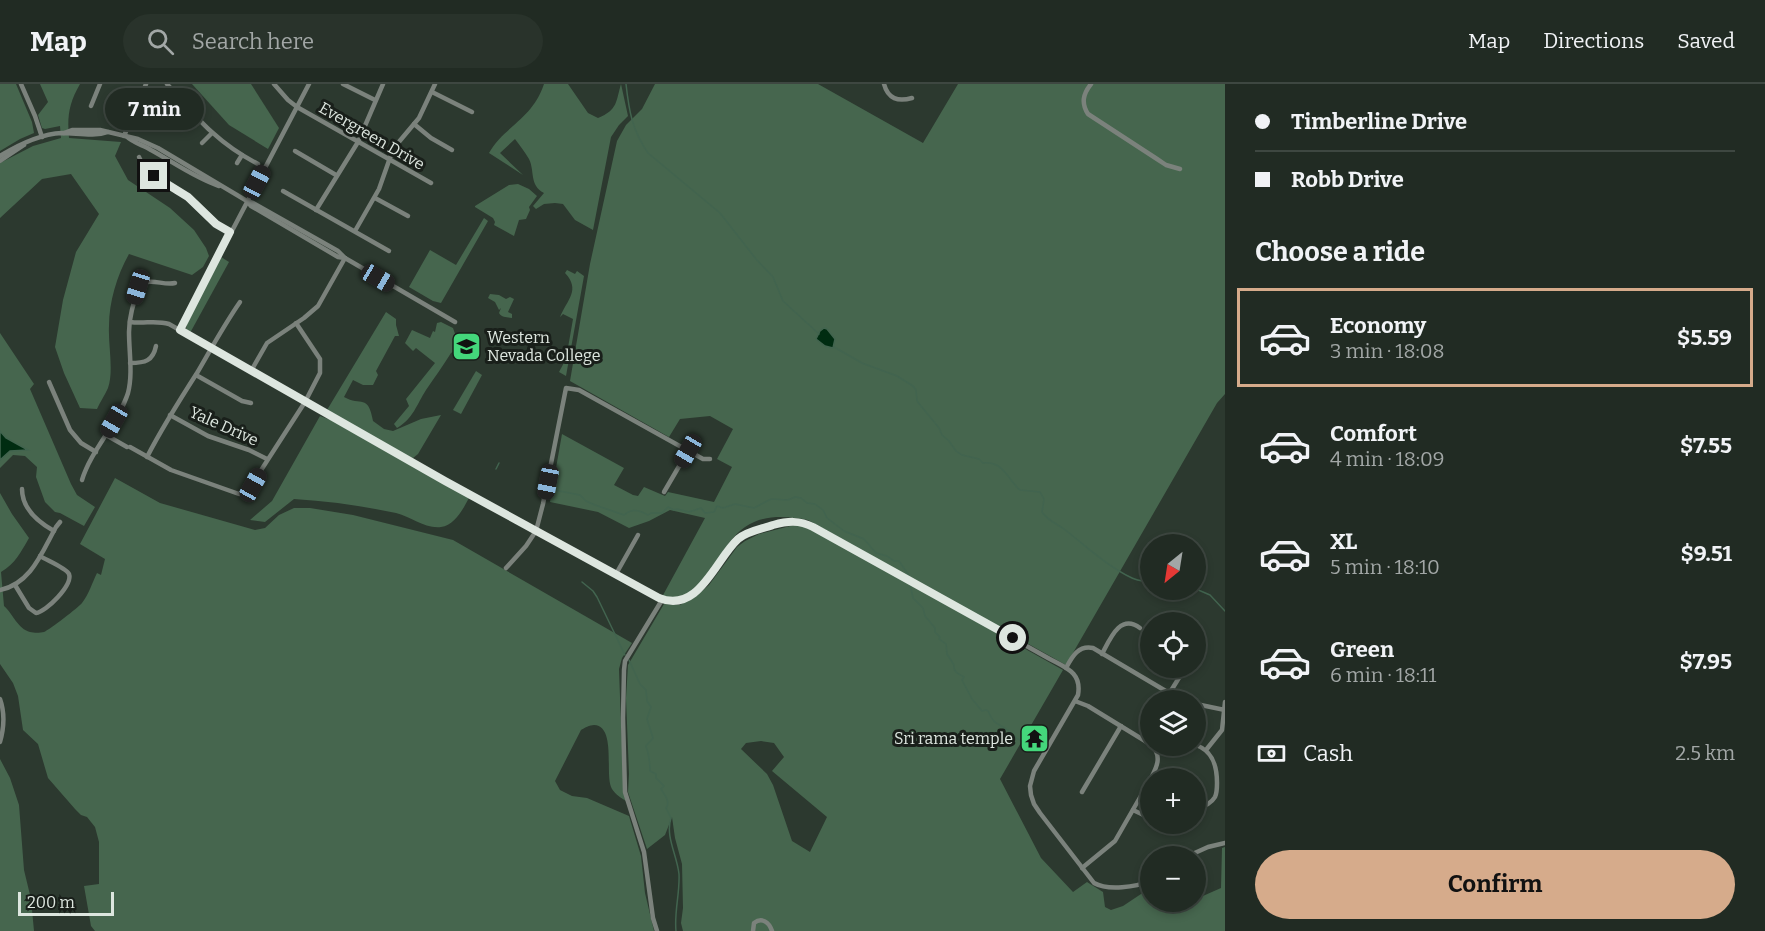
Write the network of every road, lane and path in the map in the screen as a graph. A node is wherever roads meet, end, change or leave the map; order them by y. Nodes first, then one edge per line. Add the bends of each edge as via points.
1 (21, 84) edge
2 (100, 84) edge
3 (146, 84) edge
4 (167, 84) edge
5 (274, 84) edge
6 (309, 84) edge
7 (343, 84) edge
8 (383, 84) edge
9 (435, 84) edge
10 (884, 84) edge
11 (1090, 84) edge
12 (432, 92) junction
13 (912, 98) dead end
14 (375, 100) junction
15 (91, 106) dead end
16 (187, 106) junction
17 (297, 107) junction
18 (472, 112) dead end
19 (169, 123) dead end
20 (414, 124) junction
21 (212, 133) junction
22 (125, 136) junction
23 (42, 137) junction
24 (202, 142) dead end
25 (358, 142) junction
26 (26, 143) junction
27 (452, 150) dead end
28 (295, 151) dead end
29 (242, 155) junction
30 (0, 156) edge
31 (139, 157) dead end
32 (388, 160) junction
33 (0, 161) edge
34 (237, 163) dead end
35 (261, 165) junction
36 (1180, 169) dead end
37 (336, 175) junction
38 (431, 183) dead end
39 (283, 191) dead end
40 (375, 198) junction
41 (247, 201) junction
42 (316, 210) junction
43 (408, 216) dead end
44 (355, 231) junction
45 (230, 232) junction
46 (389, 251) dead end
47 (345, 258) junction
48 (175, 283) dead end
49 (240, 302) dead end
50 (130, 322) junction
51 (455, 322) dead end
52 (296, 323) junction
53 (180, 330) junction
54 (156, 346) dead end
55 (211, 349) junction
56 (130, 363) junction
57 (251, 371) junction
58 (196, 375) junction
59 (49, 382) dead end
60 (305, 402) junction
61 (251, 403) dead end
62 (170, 415) junction
63 (106, 435) junction
64 (688, 451) junction
65 (96, 452) junction
66 (147, 457) junction
67 (267, 459) junction
68 (710, 459) dead end
69 (82, 480) dead end
70 (22, 489) dead end
71 (664, 492) dead end
72 (60, 522) dead end
73 (54, 531) junction
74 (536, 531) junction
75 (638, 535) dead end
76 (40, 556) junction
77 (506, 568) dead end
78 (616, 574) junction
79 (15, 585) junction
80 (0, 590) edge
81 (662, 600) junction
82 (1140, 628) dead end
83 (1102, 654) junction
84 (1066, 668) junction
85 (1162, 690) edge
86 (0, 699) edge
87 (1075, 701) junction
88 (1225, 702) edge
89 (1206, 706) edge
90 (1225, 710) edge
91 (1121, 726) junction
92 (1140, 738) edge
93 (0, 742) edge
94 (1206, 750) joint
95 (1082, 792) dead end
96 (1140, 798) edge
97 (1206, 805) edge
98 (1133, 810) junction
99 (1140, 813) edge
100 (1225, 843) edge
101 (1206, 848) edge
102 (1082, 868) junction
103 (1140, 884) edge
104 (771, 929) edge
105 (657, 931) edge
106 (753, 931) edge

1 - 23 street
2 - 15 street
3 - 22 street
4 - 16 street
5 - 17 street, Evergreen Drive
6 - 17 street
7 - 14 street
8 - 14 street
9 - 12 street
10 - 13 street via 888,94 896,99
11 - 36 street via 1083,98 1088,114 1157,159
12 - 18 street
12 - 20 street
14 - 25 street
16 - 19 street
16 - 21 street
17 - 25 street, Evergreen Drive
17 - 35 street
20 - 27 street
20 - 32 street
21 - 24 street
21 - 29 street
22 - 23 street via 108,132
22 - 41 street
23 - 26 street
25 - 32 street, Evergreen Drive
25 - 37 street
26 - 30 street
26 - 33 street
28 - 37 street
29 - 34 street
29 - 35 street
31 - 45 street via 149,172 188,197
32 - 38 street, Evergreen Drive
32 - 40 street
35 - 41 street
37 - 42 street
39 - 42 street
40 - 43 street
40 - 44 street
41 - 45 street
41 - 47 street
42 - 44 street
44 - 46 street
45 - 53 street
47 - 51 street
47 - 52 street via 318,306
48 - 50 street via 141,284
49 - 55 street
50 - 53 street via 162,322
50 - 56 street
52 - 57 street via 267,343
52 - 60 street via 321,364
53 - 55 street
54 - 56 street via 148,361
55 - 57 street
55 - 58 street
56 - 63 street via 128,392
57 - 60 street
58 - 61 street
58 - 62 street
59 - 65 street via 70,430
60 - 67 street
60 - 74 street
62 - 66 street
62 - 67 street, Yale Drive via 208,436
63 - 65 street
63 - 66 street
64 - 68 street
64 - 71 street
64 - 74 street via 588,394 566,388
65 - 69 street
66 - 67 street via 171,470 239,494 253,485
70 - 73 street via 32,515
72 - 73 street
73 - 76 street
74 - 77 street
74 - 78 street
75 - 78 street
76 - 79 street via 30,573
76 - 79 street via 69,574 59,596 36,613
78 - 81 street
79 - 80 street
81 - 84 street via 680,601 691,595 709,579 742,536 800,521
81 - 105 street via 625,661 623,689 625,792 644,852
82 - 83 street via 1132,623 1122,625
83 - 84 street via 1086,647 1072,657
83 - 85 street
84 - 87 street via 1078,683
86 - 93 street via 4,722
87 - 91 street
87 - 102 street via 1034,771 1030,786 1034,804
88 - 90 street
89 - 90 street
90 - 94 street via 1222,730
91 - 92 street
91 - 95 street
94 - 97 street via 1217,768 1217,790
96 - 98 street
98 - 99 street
98 - 102 street via 1114,841
100 - 101 street
102 - 103 street via 1101,886
104 - 106 street via 767,922 758,920

